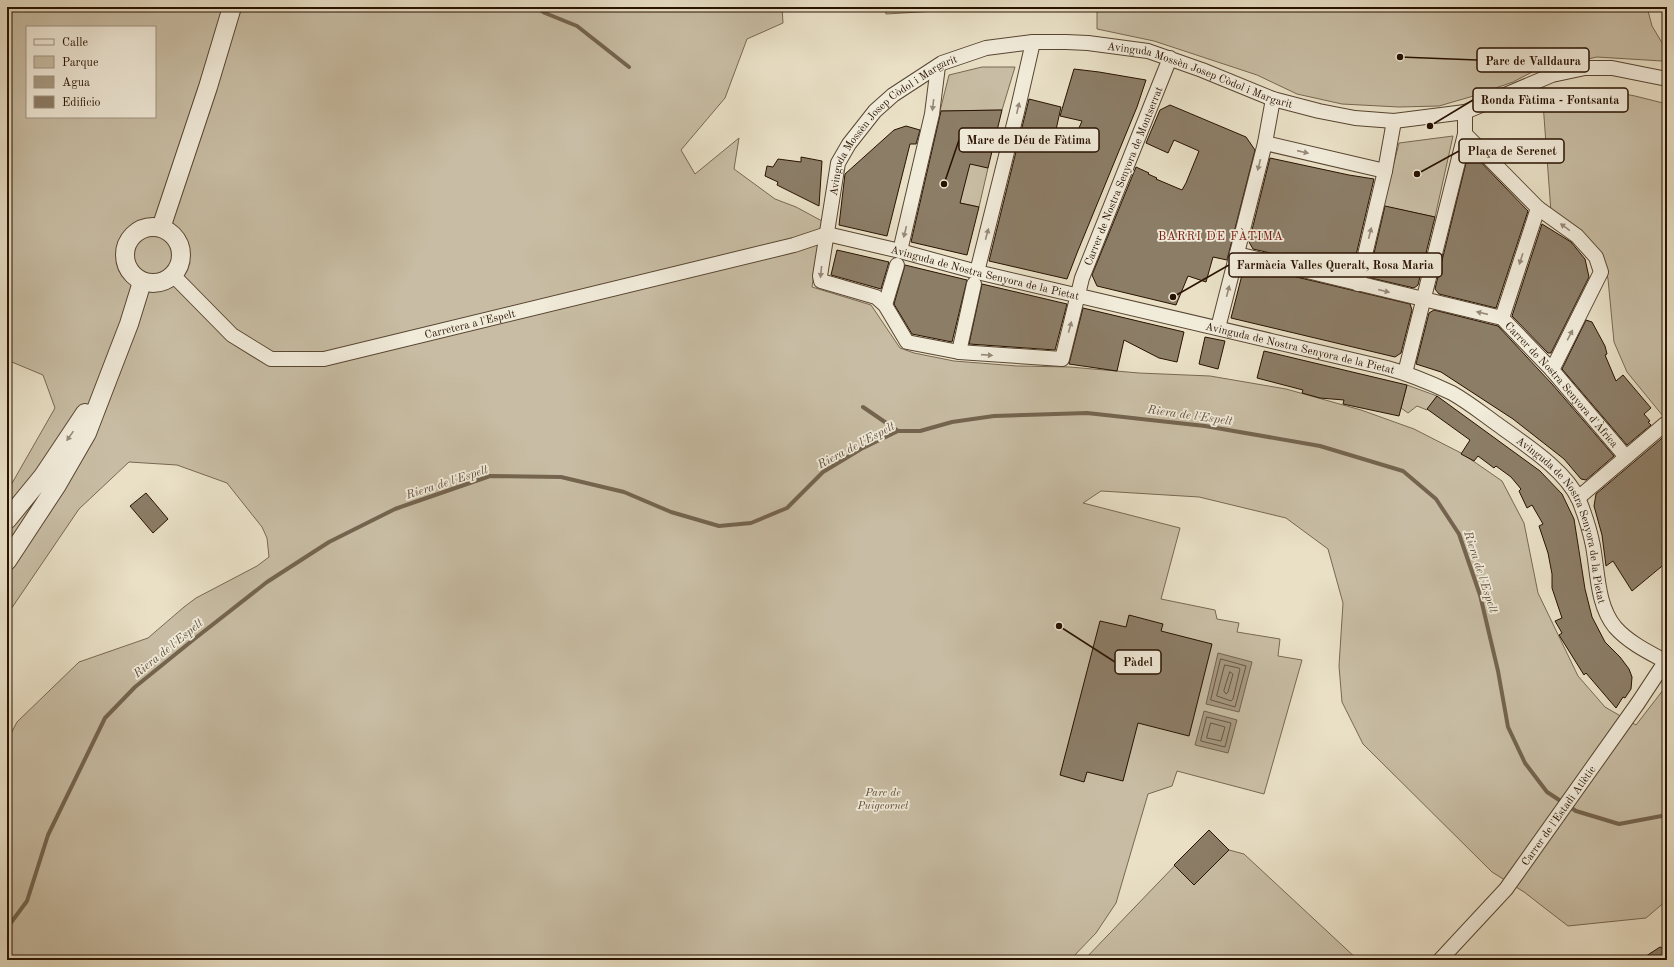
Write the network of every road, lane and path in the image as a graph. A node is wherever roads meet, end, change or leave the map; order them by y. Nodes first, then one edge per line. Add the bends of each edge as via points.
1 (232, 7) edge
2 (1033, 42) junction
3 (1170, 58) junction
4 (938, 66) junction
5 (1667, 79) edge
6 (1273, 99) junction
7 (1465, 112) junction
8 (1394, 121) junction
9 (1465, 134) junction
10 (1265, 143) junction
11 (1385, 171) junction
12 (1538, 208) junction
13 (161, 228) junction
14 (827, 234) junction
15 (794, 244) joint
16 (900, 251) junction
17 (1237, 254) junction
18 (897, 265) dead end
19 (173, 275) junction
20 (976, 278) junction
21 (142, 282) junction
22 (1358, 284) junction
23 (1078, 296) junction
24 (1423, 300) junction
25 (885, 305) junction
26 (1502, 318) junction
27 (1218, 328) junction
28 (959, 352) junction
29 (112, 368) junction
30 (1552, 370) junction
31 (1405, 373) junction
32 (1665, 424) dead end
33 (82, 442) junction
34 (1626, 457) junction
35 (1578, 498) junction
36 (7, 520) edge
37 (7, 541) edge
38 (7, 561) edge
39 (1666, 660) edge
40 (1440, 960) edge

1 - 13 street
2 - 3 street, Avinguda Mossèn Josep Còdol i Margarit via 1088,43 1148,51
2 - 4 street, Avinguda Mossèn Josep Còdol i Margarit via 986,48
20 -> 2 street
3 - 6 street, Avinguda Mossèn Josep Còdol i Margarit
3 - 23 street, Carrer de Nostra Senyora de Montserrat via 1082,278
4 - 14 street, Avinguda Mossèn Josep Còdol i Margarit via 893,95 875,111 849,144 838,163
4 -> 16 street via 932,114
5 - 7 street, Avinguda Mossèn Josep Còdol i Margarit via 1612,68 1585,68 1552,75
6 - 8 street, Avinguda Mossèn Josep Còdol i Margarit via 1355,118
6 - 10 street
7 - 8 street, Avinguda Mossèn Josep Còdol i Margarit
7 - 9 street
8 - 11 street
9 - 12 street
9 - 24 street
10 -> 11 street
10 -> 17 street
22 -> 11 street
12 -> 26 street
30 -> 12 street via 1601,272 1596,258 1577,236
13 - 19 street via 173,236 180,248 180,262
13 - 21 street via 149,227 140,230 132,235 127,243 124,252 128,270
14 - 15 street, Avinguda de Nostra Senyora de la Pietat
14 - 16 street, Avinguda de Nostra Senyora de la Pietat
14 -> 25 street, Avinguda Mossèn Josep Còdol i Margarit via 821,281 876,297
15 - 19 street, Carretera a l'Espelt via 324,359 271,359 232,335
16 - 20 street, Avinguda de Nostra Senyora de la Pietat
17 - 22 street, Carrer de Nostra Senyora d'Àfrica
27 -> 17 street
18 - 25 street
19 - 21 street via 157,284
20 - 23 street, Avinguda de Nostra Senyora de la Pietat
20 - 28 street
21 - 29 street
22 -> 24 street, Carrer de Nostra Senyora d'Àfrica
23 - 27 street, Avinguda de Nostra Senyora de la Pietat
28 -> 23 street, Carrer de Nostra Senyora de Montserrat via 1062,359
26 -> 24 street, Carrer de Nostra Senyora d'Àfrica
24 - 31 street
25 - 28 street via 907,342
26 - 30 street, Carrer de Nostra Senyora d'Àfrica
27 - 31 street, Avinguda de Nostra Senyora de la Pietat
29 - 33 street
29 -> 36 street via 43,476
30 - 34 street, Carrer de Nostra Senyora d'Àfrica
31 - 35 street, Avinguda de Nostra Senyora de la Pietat via 1454,394 1537,453 1560,473
32 - 34 street
33 - 37 street
33 - 38 street via 54,491
34 - 35 street
35 - 39 street, Avinguda de Nostra Senyora de la Pietat via 1593,546 1602,601 1608,617 1627,638
39 - 40 street, Carrer de l'Estadi Atlètic via 1506,889

